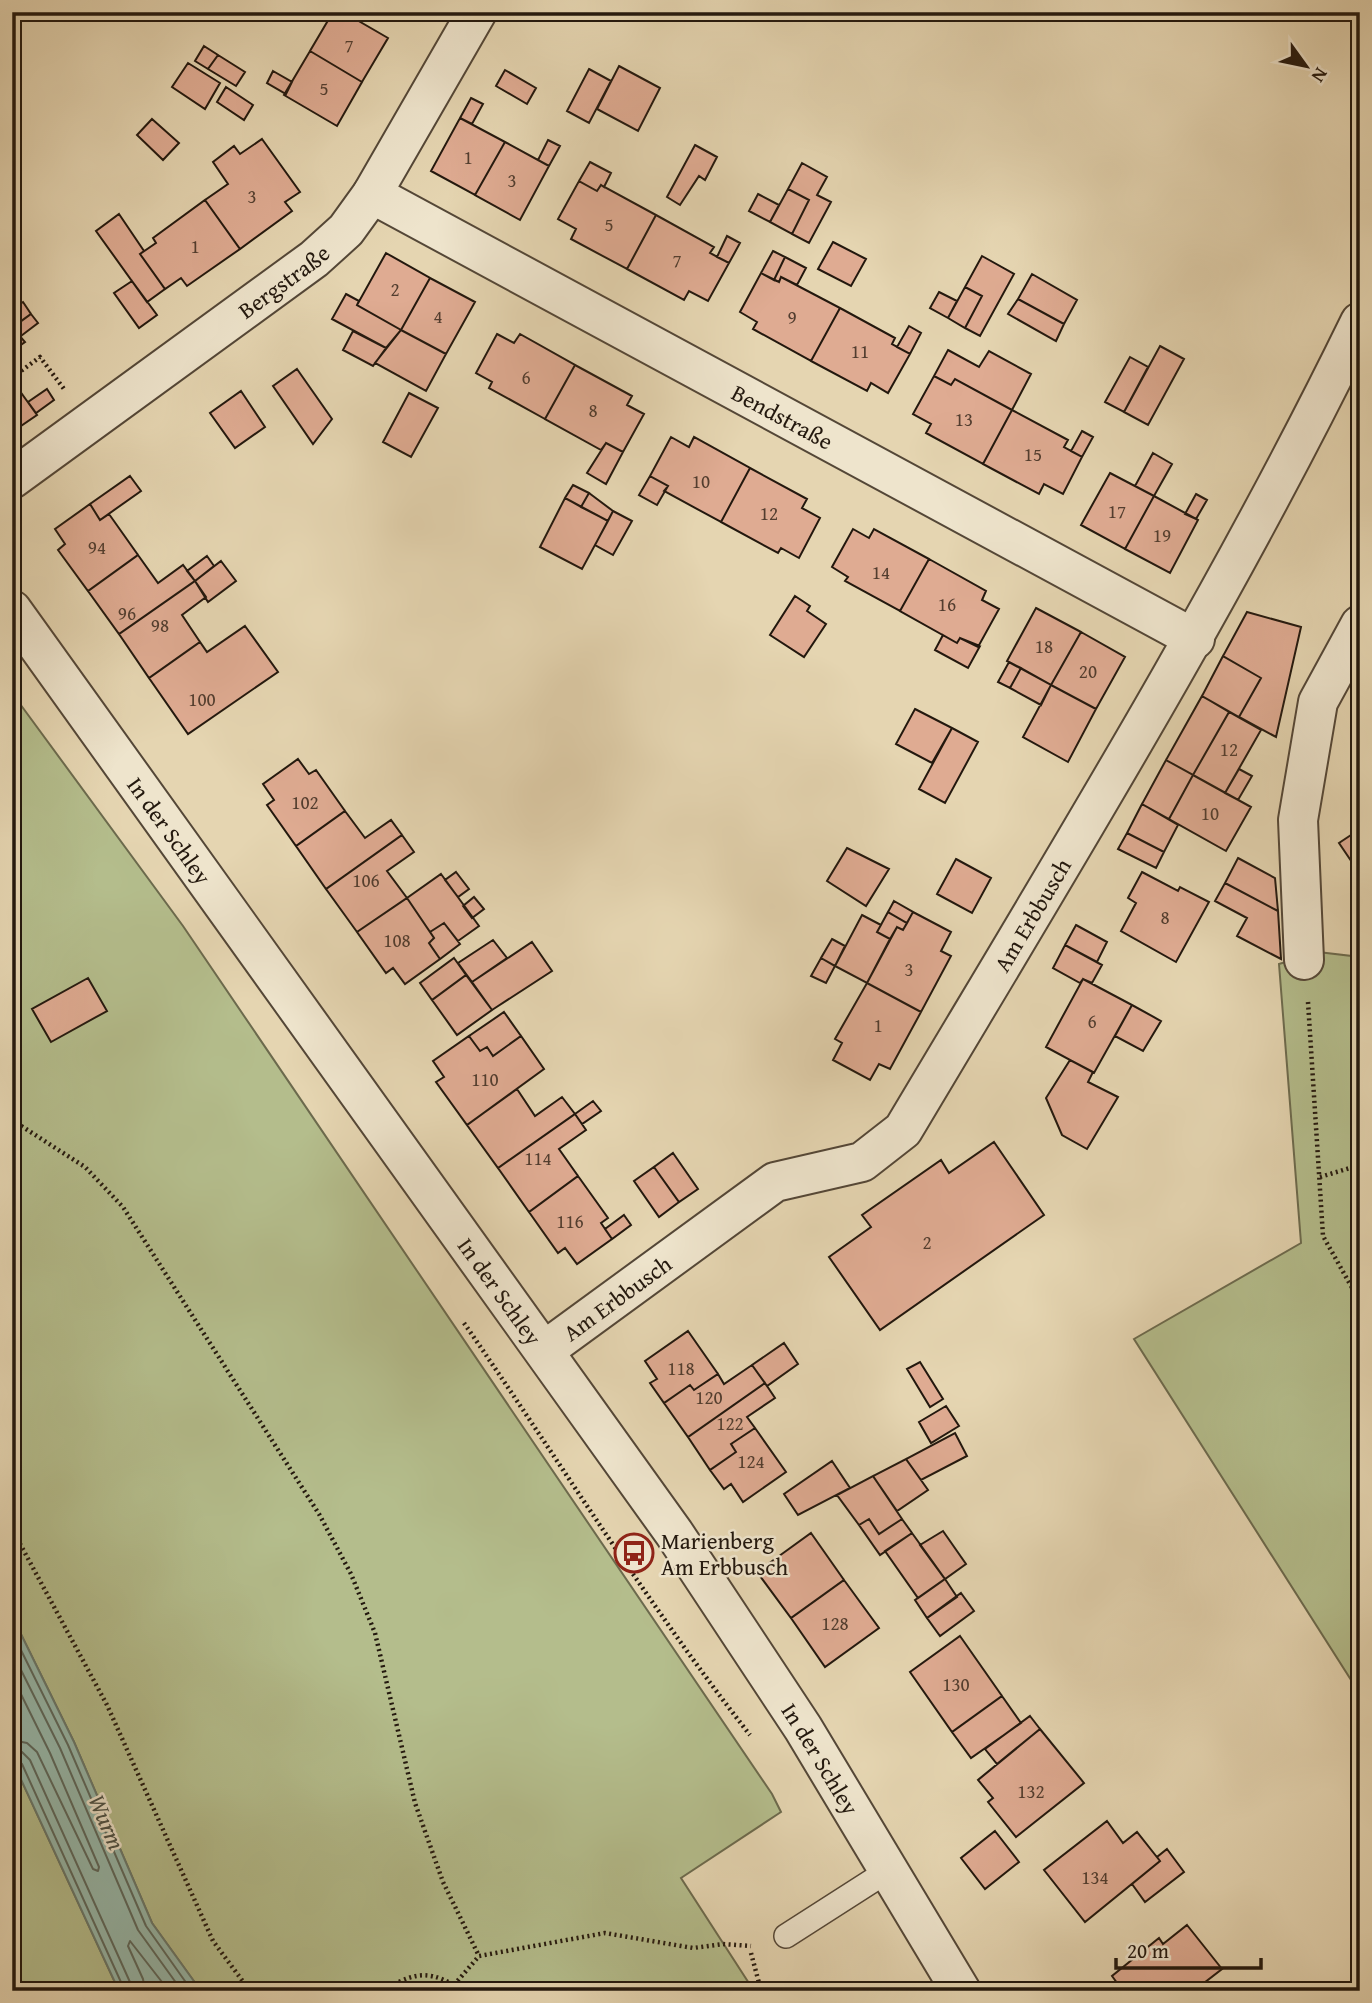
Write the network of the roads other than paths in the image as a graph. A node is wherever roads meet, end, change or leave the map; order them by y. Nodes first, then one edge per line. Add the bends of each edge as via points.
1 (477, 12) edge
2 (372, 194) junction
3 (1360, 322) edge
4 (12, 479) edge
5 (12, 610) edge
6 (1360, 625) edge
7 (1195, 639) junction
8 (1304, 960) road end
9 (545, 1350) junction
10 (889, 1870) junction
11 (786, 1936) road end
12 (961, 1991) edge

1 - 2 street, Bergstraße
2 - 4 street, Bergstraße via 346,230 314,259
2 - 7 street, Bendstraße
3 - 7 street, Am Erbbusch
5 - 9 street, In der Schley
6 - 8 street via 1318,702 1298,820
7 - 9 street, Am Erbbusch via 904,1130 862,1162 775,1182
9 - 10 street, In der Schley via 803,1728
10 - 11 lane
10 - 12 street, In der Schley

